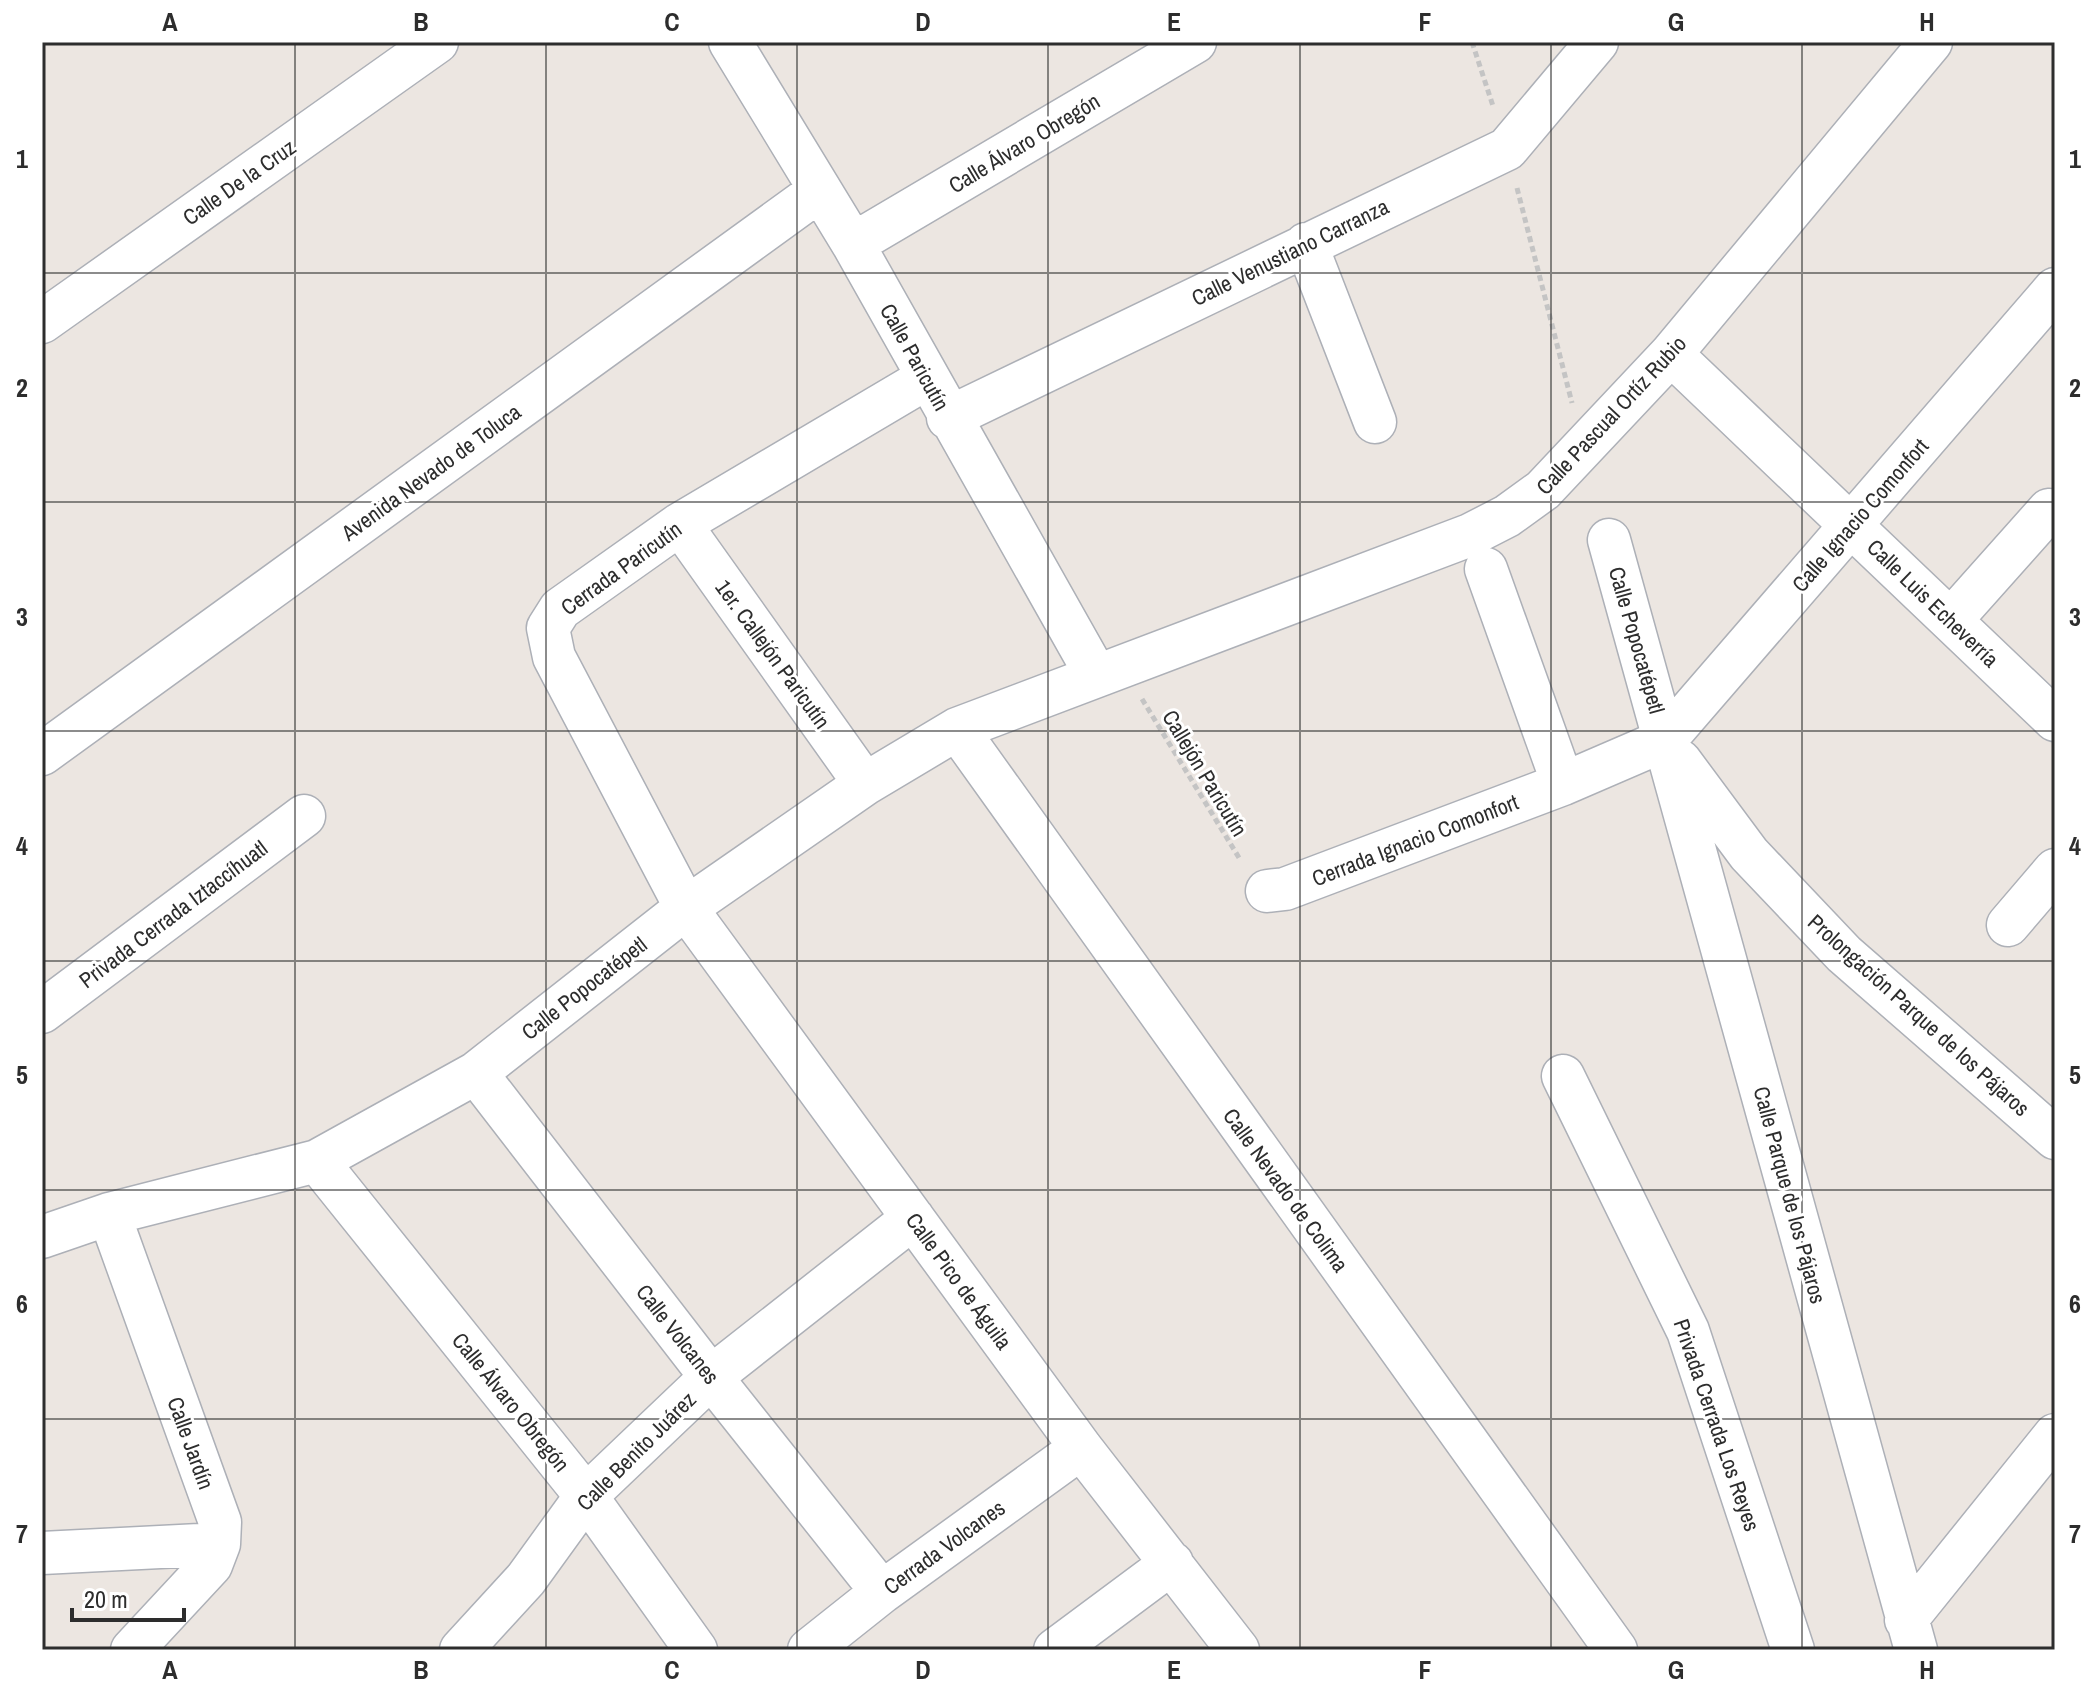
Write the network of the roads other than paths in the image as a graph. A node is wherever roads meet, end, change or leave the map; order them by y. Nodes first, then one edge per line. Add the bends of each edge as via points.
1 (437, 42) edge
2 (730, 42) edge
3 (1195, 42) edge
4 (1597, 42) edge
5 (1931, 42) edge
6 (820, 190) junction
7 (853, 244) junction
8 (1306, 244) junction
9 (2055, 289) edge
10 (42, 322) edge
11 (1671, 354) junction
12 (927, 378) junction
13 (948, 418) junction
14 (1375, 422) dead end
15 (2049, 510) dead end
16 (680, 524) junction
17 (1851, 526) junction
18 (1609, 540) dead end
19 (1486, 569) dead end
20 (1951, 620) junction
21 (1109, 670) junction
22 (2055, 720) edge
23 (957, 729) junction
24 (1665, 740) junction
25 (42, 754) edge
26 (865, 784) junction
27 (1563, 784) junction
28 (304, 816) dead end
29 (2055, 870) edge
30 (1267, 891) road end
31 (686, 908) junction
32 (2008, 925) dead end
33 (42, 1012) edge
34 (476, 1073) junction
35 (1563, 1076) dead end
36 (2055, 1138) edge
37 (317, 1161) junction
38 (109, 1214) junction
39 (913, 1218) junction
40 (42, 1237) edge
41 (711, 1377) junction
42 (2055, 1435) edge
43 (1081, 1448) junction
44 (586, 1496) junction
45 (219, 1544) junction
46 (42, 1553) edge
47 (1172, 1563) junction
48 (882, 1592) junction
49 (1911, 1635) edge
50 (132, 1650) edge
51 (461, 1650) edge
52 (696, 1650) edge
53 (809, 1650) edge
54 (1055, 1650) edge
55 (1238, 1650) edge
56 (1616, 1650) edge
57 (1793, 1650) edge

1 - 10 street, Calle De la Cruz
2 - 6 street, Calle Paricutín
3 - 7 street, Calle Álvaro Obregón
4 - 8 street, Calle Venustiano Carranza via 1507,149
5 - 11 street, Calle Pascual Ortíz Rubio
6 - 7 street, Calle Paricutín
6 - 25 street, Avenida Nevado de Toluca
7 - 12 street, Calle Paricutín
8 - 13 street, Calle Venustiano Carranza
8 - 14 street
9 - 17 street, Calle Ignacio Comonfort
11 - 17 street, Calle Luis Echeverría
11 - 21 street, Calle Pascual Ortíz Rubio via 1543,490 1507,516 1470,535
12 - 13 street, Calle Paricutín
12 - 16 street, Cerrada Paricutín
13 - 21 street, Calle Paricutín
15 - 20 street
16 - 26 street, 1er. Callejón Paricutín
16 - 31 street, Cerrada Paricutín via 560,609 548,628 554,657
17 - 20 street, Calle Luis Echeverría
17 - 24 street, Calle Ignacio Comonfort
18 - 24 street, Calle Popocatépetl
19 - 27 street
20 - 22 street, Calle Luis Echeverría
21 - 23 street, Calle Popocatépetl
23 - 26 street, Calle Popocatépetl
23 - 56 street, Calle Nevado de Colima
24 - 27 street, Cerrada Ignacio Comonfort
24 - 36 street, Prolongación Parque de los Pájaros via 1749,854 1844,954
24 - 49 street, Calle Parque de los Pájaros
26 - 31 street, Calle Popocatépetl
27 - 30 street, Cerrada Ignacio Comonfort via 1285,889
28 - 33 street, Privada Cerrada Iztaccíhuatl
29 - 32 street
31 - 34 street, Calle Popocatépetl
31 - 39 street, Calle Pico de Águila
34 - 37 street, Calle Popocatépetl
34 - 41 street, Calle Volcanes
35 - 57 street, Privada Cerrada Los Reyes via 1688,1331
37 - 38 street, Calle Popocatépetl
37 - 44 street, Calle Álvaro Obregón
38 - 40 street, Calle Popocatépetl
38 - 45 street, Calle Jardín via 220,1522
39 - 41 street, Calle Benito Juárez
39 - 43 street, Calle Pico de Águila
41 - 44 street, Calle Benito Juárez
41 - 48 street, Calle Volcanes
42 - 49 street
43 - 47 street, Calle Pico de Águila
43 - 48 street, Cerrada Volcanes
44 - 51 street, Calle Benito Juárez via 526,1579
44 - 52 street, Calle Álvaro Obregón
45 - 46 street
45 - 50 street via 211,1565
47 - 54 street
47 - 55 street, Calle Pico de Águila
48 - 53 street, Cerrada Volcanes

